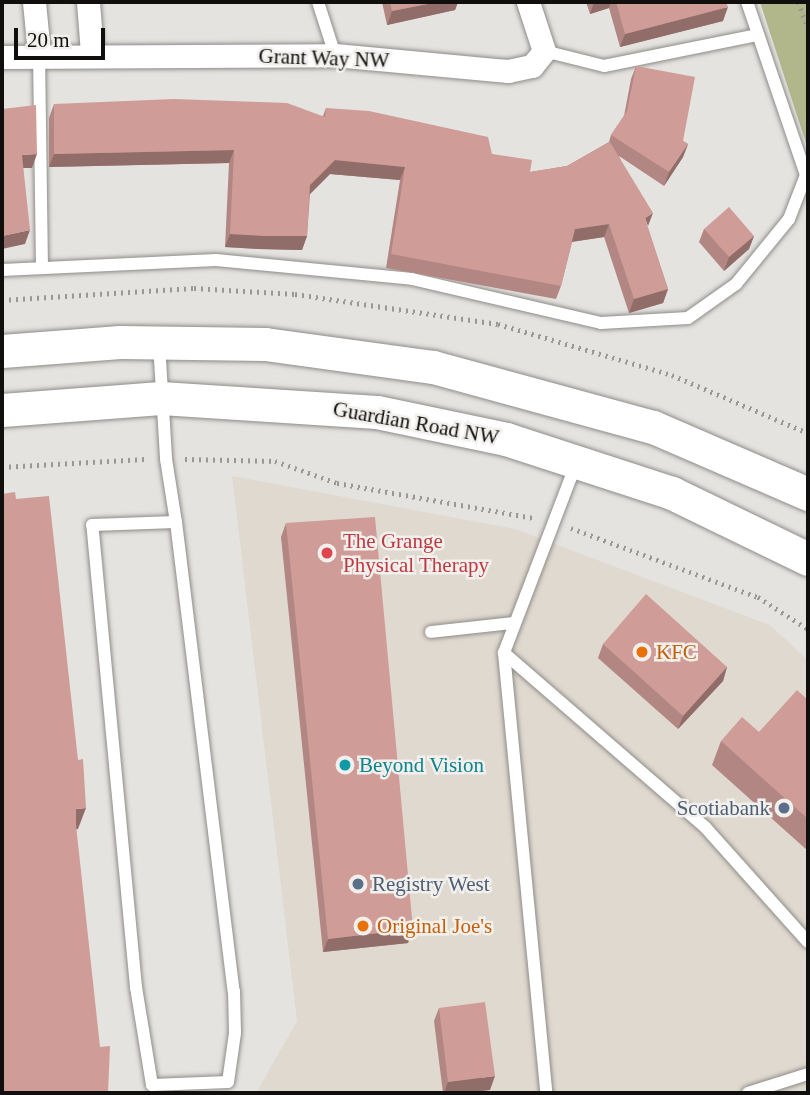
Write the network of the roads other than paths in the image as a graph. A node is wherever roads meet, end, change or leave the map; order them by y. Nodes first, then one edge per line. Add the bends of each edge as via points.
1 (34, 2) edge
2 (88, 2) edge
3 (318, 2) edge
4 (528, 2) edge
5 (747, 2) edge
6 (758, 35) junction
7 (544, 51) junction
8 (39, 53) junction
9 (92, 53) junction
10 (335, 55) junction
11 (2, 57) edge
12 (42, 266) junction
13 (2, 270) edge
14 (159, 342) junction
15 (2, 351) edge
16 (161, 398) junction
17 (2, 410) edge
18 (577, 460) junction
19 (808, 494) edge
20 (176, 522) junction
21 (808, 559) edge
22 (513, 623) junction
23 (431, 632) dead end
24 (504, 653) junction
25 (808, 942) edge
26 (808, 1074) edge
27 (229, 1088) edge
28 (152, 1089) edge
29 (546, 1093) edge
30 (748, 1093) edge

1 - 8 street
2 - 9 street
3 - 10 lane
4 - 7 street
5 - 6 lane
6 - 7 lane via 604,66
6 - 12 lane via 806,175 789,219 736,284 688,318 601,323 412,279 216,260
7 - 10 street, Grant Way NW via 532,66 508,71
8 - 9 street, Grant Way NW
8 - 11 street, Grant Way NW
8 - 12 lane
9 - 10 street, Grant Way NW
12 - 13 lane
14 - 15 main road
14 - 16 lane
14 - 19 main road via 265,344 504,382 653,427
16 - 17 main road, Guardian Road NW
16 - 18 main road, Guardian Road NW via 377,412
16 - 20 lane
18 - 21 main road, Guardian Road NW via 672,493
18 - 22 lane
20 - 27 lane via 234,991
20 - 28 lane via 92,525 136,987
22 - 23 lane
22 - 24 lane
24 - 25 lane via 705,827
24 - 29 lane
26 - 30 lane
27 - 28 lane

